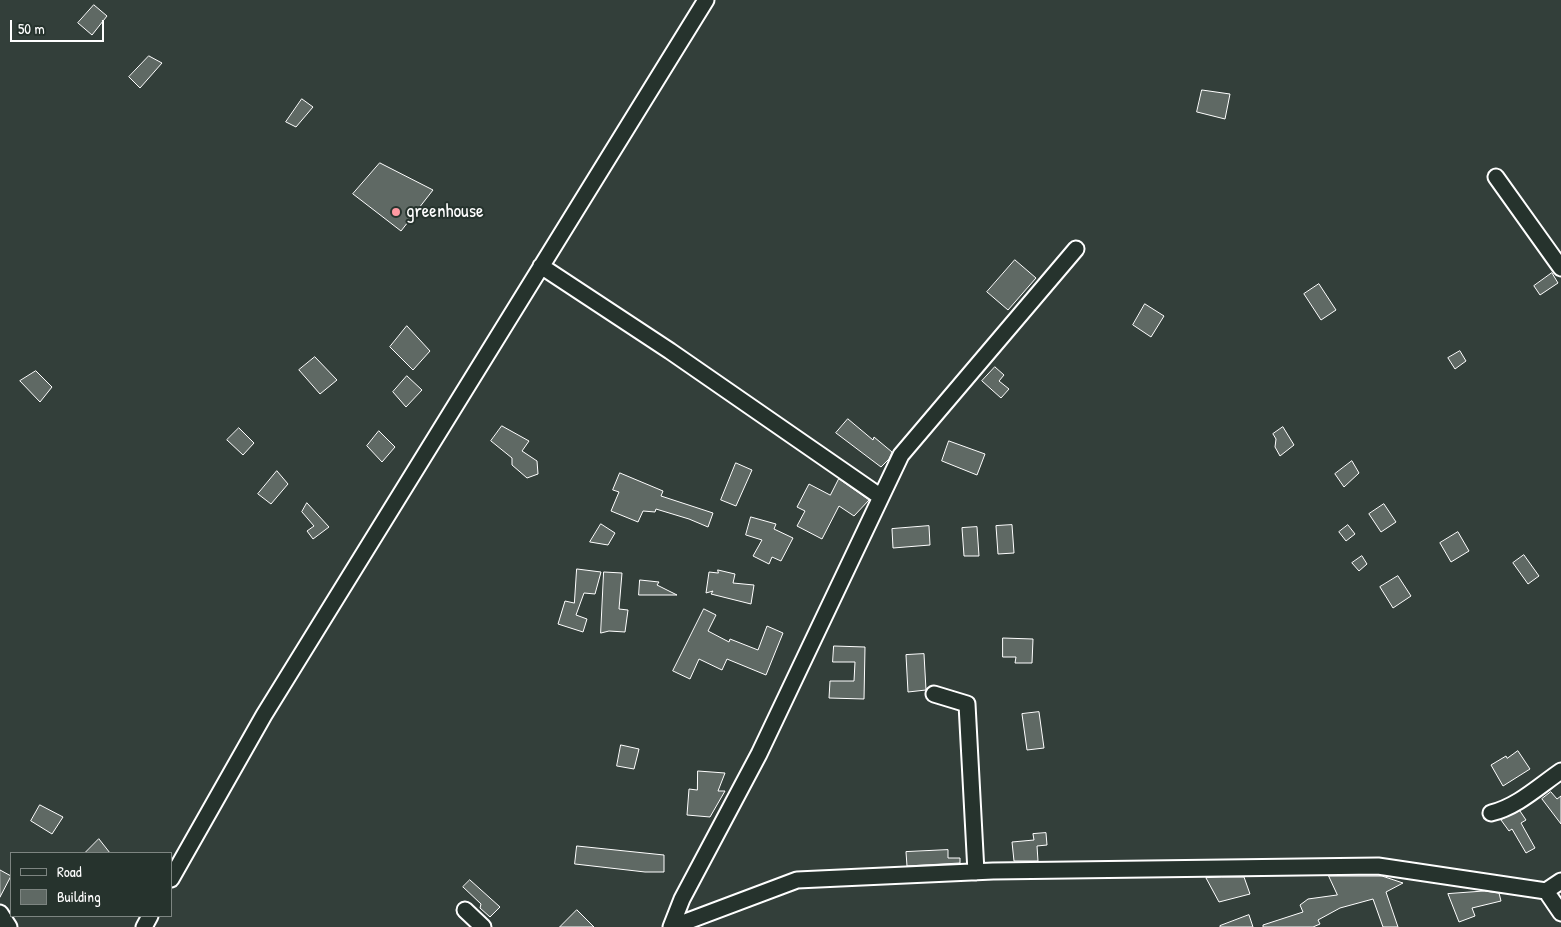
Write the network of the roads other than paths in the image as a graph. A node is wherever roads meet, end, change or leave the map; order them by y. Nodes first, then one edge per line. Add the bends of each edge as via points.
1 (706, 0) edge
2 (1496, 177) dead end
3 (1076, 249) dead end
4 (541, 266) junction
5 (1561, 268) edge
6 (881, 497) junction
7 (934, 694) dead end
8 (1561, 771) edge
9 (1490, 813) dead end
10 (976, 872) junction
11 (172, 877) edge
12 (1561, 880) edge
13 (1546, 891) junction
14 (465, 910) dead end
15 (0, 913) edge
16 (1561, 913) edge
17 (9, 927) edge
18 (483, 927) edge
19 (672, 927) edge

1 - 4 street
2 - 5 street
3 - 6 street via 901,455
4 - 6 street
4 - 11 street via 270,707
6 - 19 street via 759,754 682,899
7 - 10 street via 967,704
8 - 9 street via 1517,802
10 - 13 street via 1378,866
10 - 19 street via 797,880
12 - 13 street
13 - 16 street
14 - 18 street
15 - 17 street

